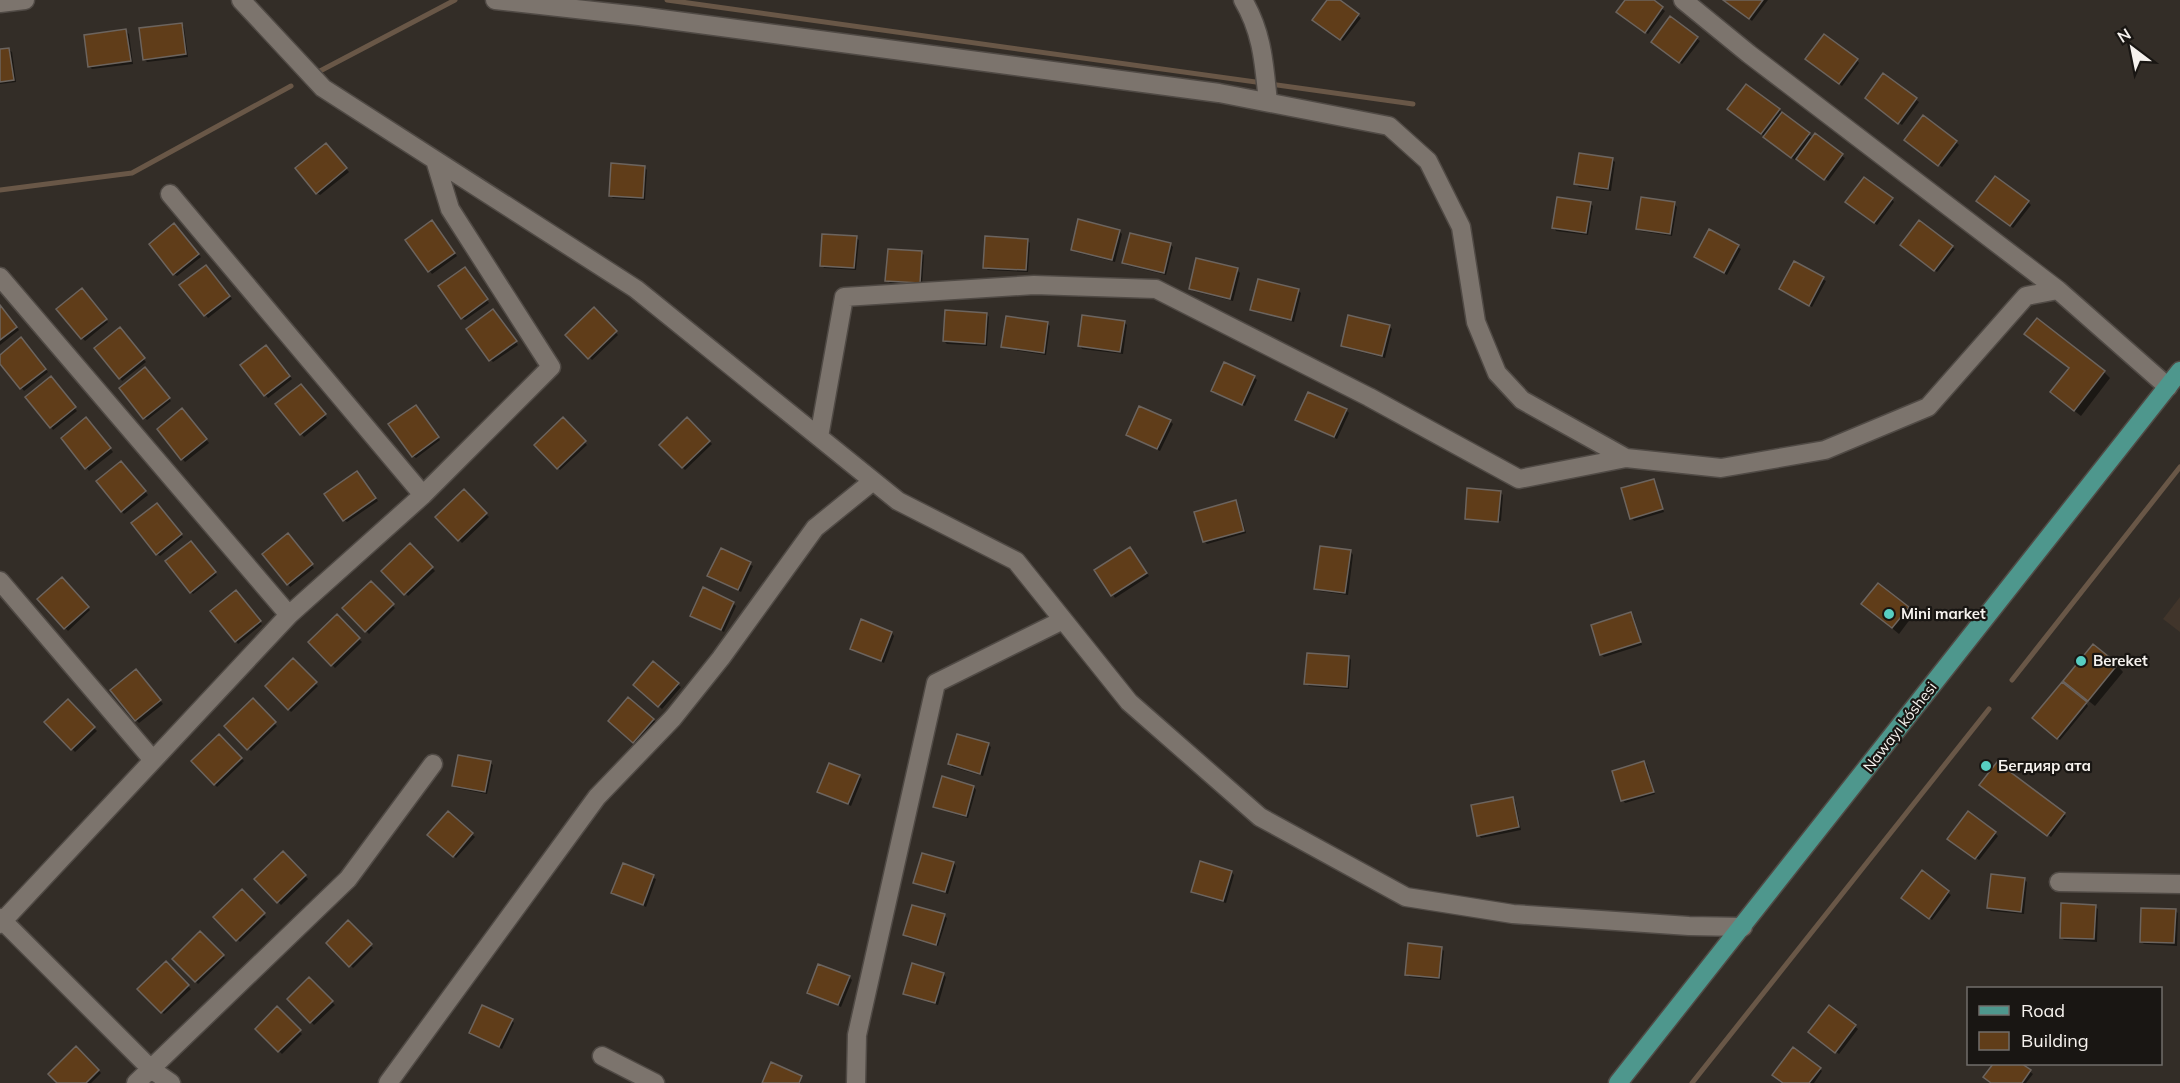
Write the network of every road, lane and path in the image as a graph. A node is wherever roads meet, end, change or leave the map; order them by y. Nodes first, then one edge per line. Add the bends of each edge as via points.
1 (25, 0) edge
2 (240, 0) edge
3 (495, 0) edge
4 (1243, 0) edge
5 (1683, 0) edge
6 (0, 3) edge
7 (1268, 102) junction
8 (435, 160) junction
9 (170, 194) dead end
10 (0, 277) edge
11 (2058, 290) junction
12 (2180, 371) edge
13 (2168, 387) junction
14 (819, 437) junction
15 (1626, 458) junction
16 (873, 481) junction
17 (423, 495) junction
18 (0, 581) edge
19 (289, 615) junction
20 (1063, 620) junction
21 (153, 760) junction
22 (433, 764) dead end
23 (2059, 882) dead end
24 (2180, 884) edge
25 (1, 921) edge
26 (1743, 927) junction
27 (602, 1056) dead end
28 (151, 1069) junction
29 (136, 1083) edge
30 (171, 1083) edge
31 (388, 1083) edge
32 (655, 1083) edge
33 (856, 1083) edge
34 (1618, 1083) edge

1 - 6 street
2 - 8 street via 323,88
3 - 7 street via 651,17
4 - 7 street via 1262,46
5 - 11 street
7 - 15 street via 1389,126 1428,160 1461,227 1476,322 1497,373 1522,400
8 - 14 street via 636,289
8 - 17 street via 450,209 551,367
9 - 17 street
10 - 19 street
11 - 13 street
11 - 15 street via 2026,296 1928,407 1825,450 1721,468
12 - 13 main road, Nawayı kóshesi
13 - 26 main road, Nawayı kóshesi
14 - 15 street via 844,297 1034,285 1156,289 1519,478
14 - 16 street
16 - 20 street via 898,501 1016,561
16 - 31 street via 815,528 673,718 597,797
17 - 19 street
18 - 21 street
19 - 21 street
20 - 26 street via 1130,702 1260,817 1406,897 1513,914
20 - 33 street via 936,683 857,1035
21 - 25 street
22 - 28 street via 348,879
23 - 24 street
25 - 28 street
26 - 34 main road, Nawayı kóshesi
27 - 32 street
28 - 29 street
28 - 30 street

